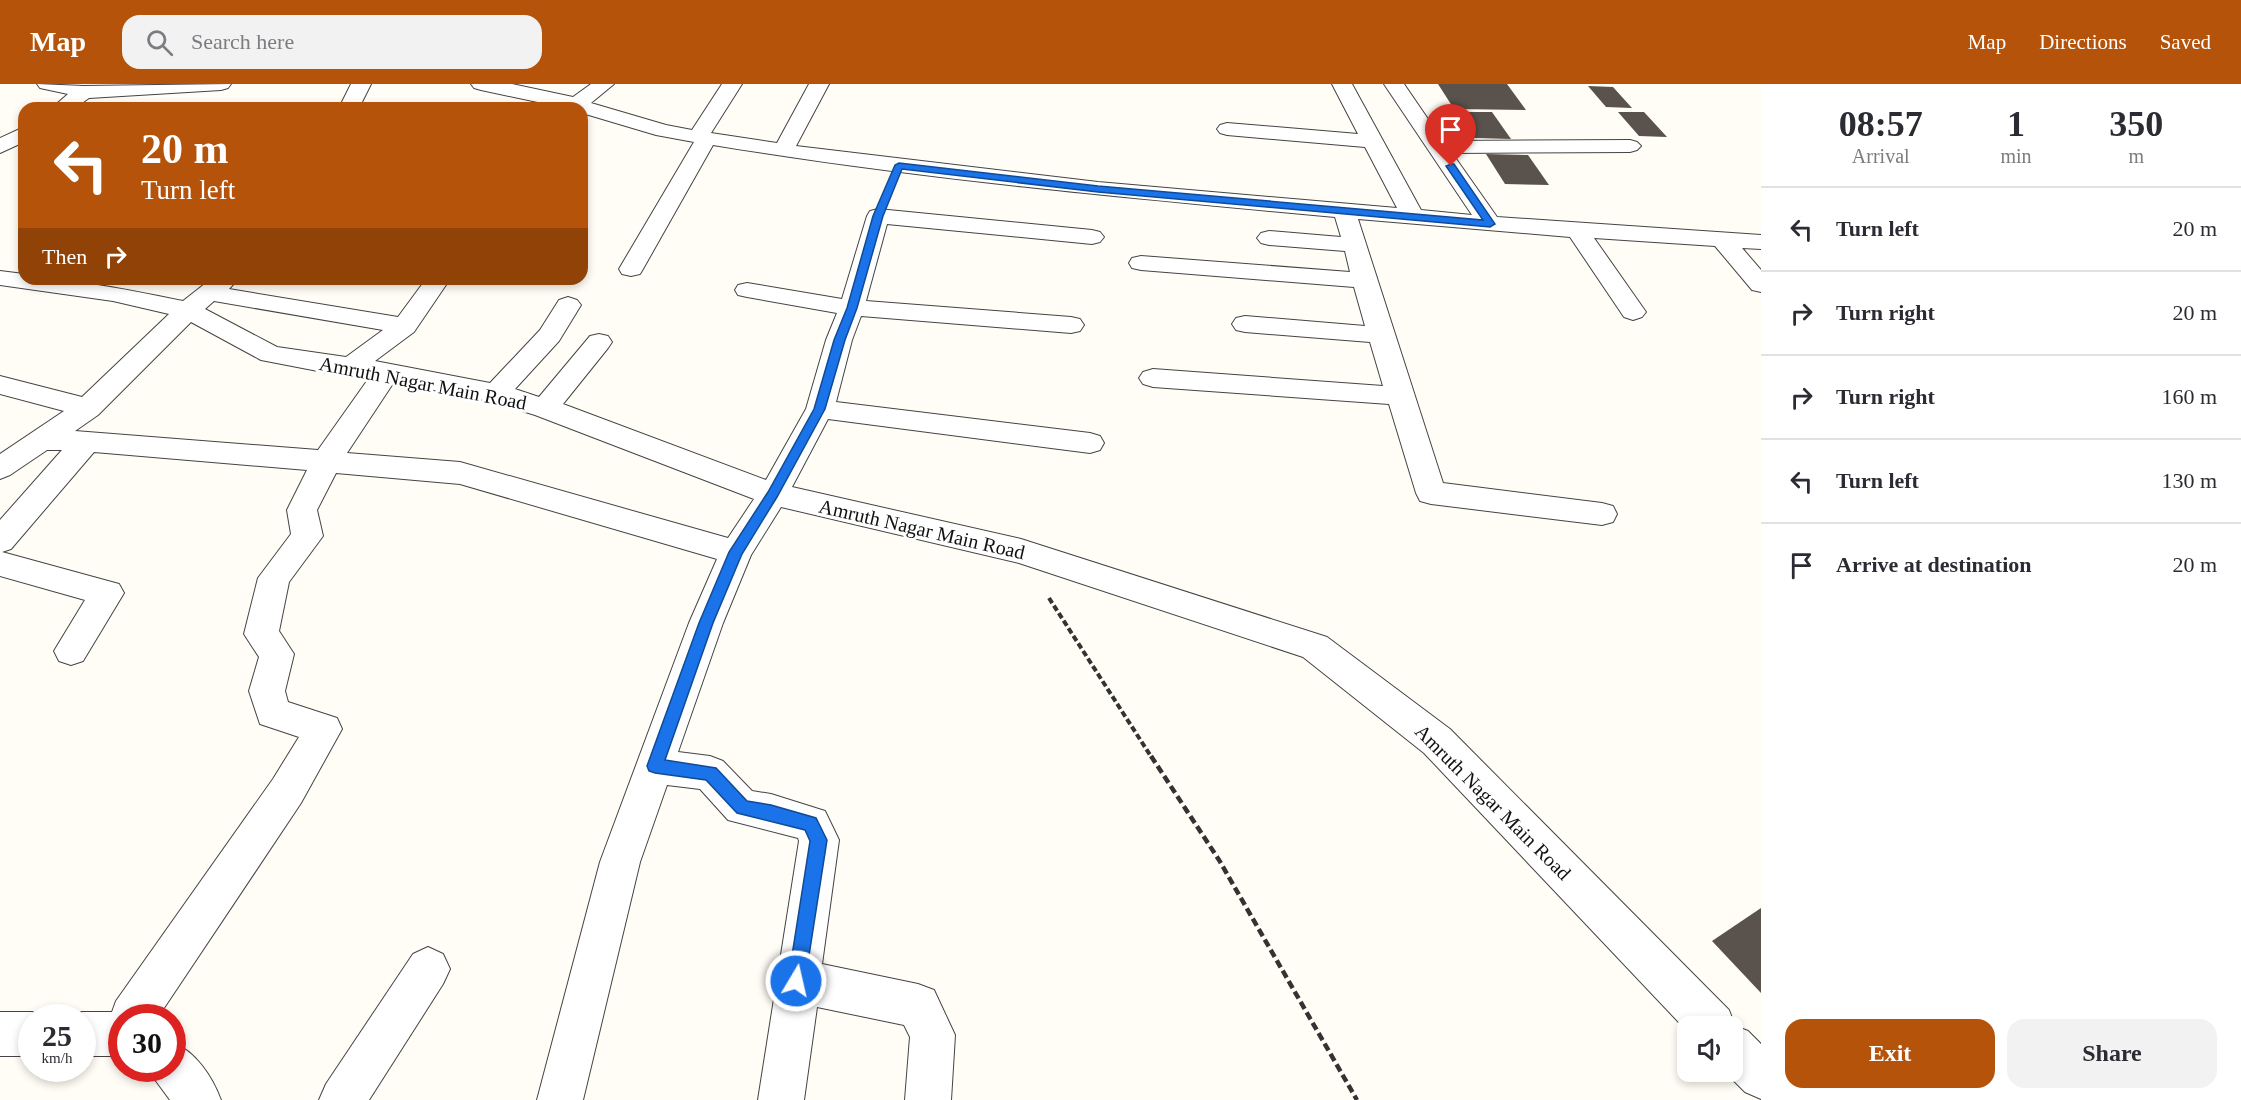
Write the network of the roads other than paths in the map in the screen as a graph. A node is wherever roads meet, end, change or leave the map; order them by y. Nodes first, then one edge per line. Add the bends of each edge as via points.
1 (47, 84) edge
2 (221, 84) edge
3 (361, 84) edge
4 (481, 84) edge
5 (604, 84) edge
6 (732, 84) edge
7 (819, 84) edge
8 (1342, 84) edge
9 (1394, 84) edge
10 (84, 92) junction
11 (70, 102) edge
12 (202, 102) edge
13 (352, 102) edge
14 (562, 102) edge
15 (579, 102) edge
16 (588, 109) edge
17 (1227, 129) dead end
18 (18, 136) edge
19 (702, 137) junction
20 (1371, 141) junction
21 (1630, 146) dead end
22 (0, 147) edge
23 (1437, 147) junction
24 (784, 150) junction
25 (889, 191) junction
26 (1346, 212) junction
27 (1413, 217) junction
28 (1490, 224) junction
29 (1577, 230) junction
30 (1092, 237) dead end
31 (1269, 238) dead end
32 (1722, 239) junction
33 (1761, 242) edge
34 (1355, 245) junction
35 (1142, 263) dead end
36 (632, 269) dead end
37 (0, 278) edge
38 (1365, 280) junction
39 (18, 281) edge
40 (49, 285) edge
41 (434, 285) edge
42 (1761, 285) edge
43 (747, 290) dead end
44 (208, 294) edge
45 (568, 305) dead end
46 (852, 308) junction
47 (1633, 312) dead end
48 (1245, 324) dead end
49 (405, 326) junction
50 (1071, 326) dead end
51 (1381, 335) junction
52 (599, 342) dead end
53 (349, 368) junction
54 (387, 372) junction
55 (1154, 378) dead end
56 (0, 385) edge
57 (496, 393) junction
58 (1400, 396) junction
59 (88, 408) junction
60 (545, 408) junction
61 (820, 409) junction
62 (43, 441) junction
63 (87, 441) junction
64 (1090, 443) dead end
65 (327, 460) junction
66 (0, 468) edge
67 (773, 494) junction
68 (1602, 514) dead end
69 (0, 541) edge
70 (736, 552) junction
71 (0, 564) edge
72 (71, 651) dead end
73 (655, 766) junction
74 (428, 969) dead end
75 (796, 981) junction
76 (141, 1004) edge
77 (1703, 1016) edge
78 (0, 1034) edge
79 (18, 1034) edge
80 (1743, 1058) edge
81 (1761, 1076) edge
82 (185, 1082) edge
83 (198, 1100) edge
84 (342, 1100) edge
85 (561, 1100) edge
86 (781, 1100) edge
87 (928, 1100) edge

1 - 10 street
2 - 10 street
2 - 12 street
3 - 13 street
4 - 14 street
5 - 15 street
6 - 19 street
7 - 24 street
8 - 20 street
9 - 23 street
10 - 11 street
16 - 19 street
17 - 20 street
18 - 22 street
19 - 24 street
19 - 36 street
20 - 27 street
21 - 23 street
23 - 28 street
24 - 25 street
25 - 26 street via 1098,189
25 - 30 street
25 - 46 street
26 - 27 street
26 - 34 street
27 - 28 street
28 - 29 street
29 - 32 street
29 - 47 street
31 - 34 street
32 - 33 street
32 - 42 street
34 - 38 street
35 - 38 street
37 - 39 street, Amruth Nagar Main Road
38 - 51 street
40 - 44 street, Amruth Nagar Main Road via 113,294
41 - 49 street
43 - 46 street
44 - 49 street
44 - 53 street, Amruth Nagar Main Road via 270,354
44 - 59 street
45 - 57 street via 550,334
46 - 50 street
46 - 61 street
48 - 51 street
49 - 53 street
51 - 58 street
52 - 60 street
53 - 54 street, Amruth Nagar Main Road
54 - 57 street, Amruth Nagar Main Road
54 - 65 street
55 - 58 street
56 - 59 street
57 - 60 street, Amruth Nagar Main Road
58 - 68 street via 1431,493
59 - 62 street
60 - 67 street, Amruth Nagar Main Road
61 - 64 street
61 - 67 street
62 - 63 street
62 - 66 street
63 - 65 street
63 - 69 street
65 - 70 street via 459,473
65 - 76 street via 302,510 307,536 273,578 261,634 277,654 267,691 273,713 324,729 288,791
67 - 70 street
67 - 77 street, Amruth Nagar Main Road via 1021,551 1315,646 1437,741
70 - 73 street
71 - 72 street via 107,593
73 - 75 street via 710,773 742,807 811,824 819,840
73 - 85 street via 620,862
74 - 84 street
75 - 86 street
75 - 87 street via 918,1006 933,1035
78 - 79 street
80 - 81 street
82 - 83 street

